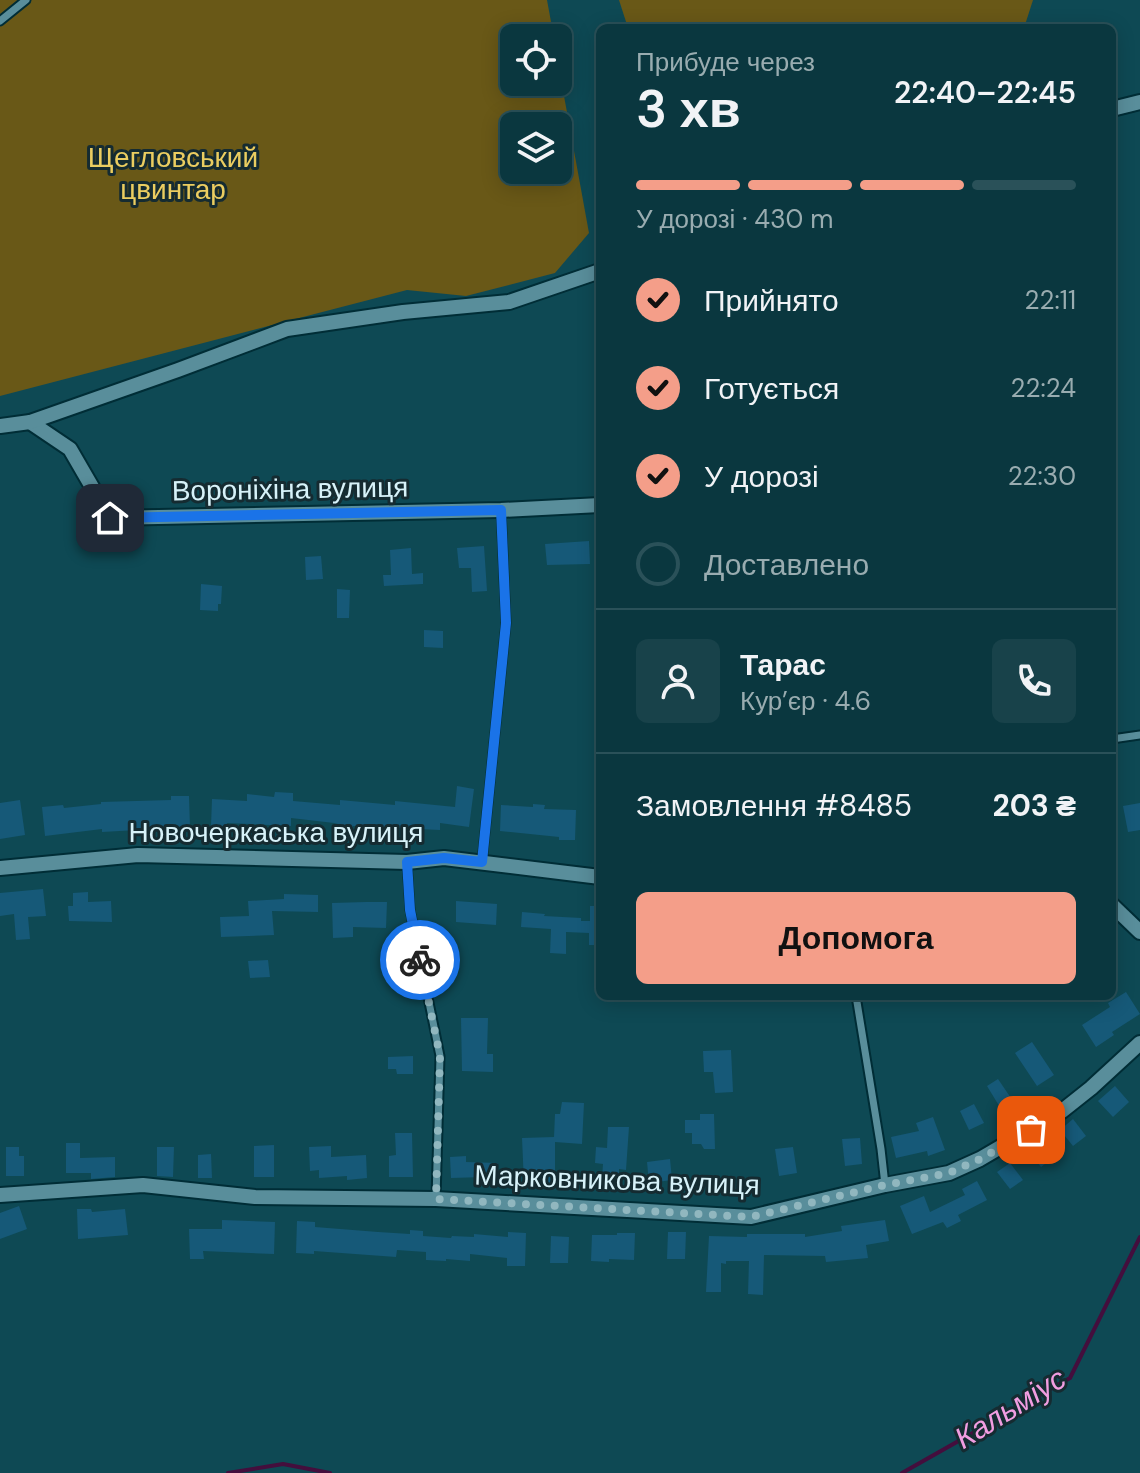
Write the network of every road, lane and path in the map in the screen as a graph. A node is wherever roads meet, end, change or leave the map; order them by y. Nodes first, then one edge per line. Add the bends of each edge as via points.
1 (26, 0) edge
2 (0, 21) edge
3 (1140, 102) edge
4 (1116, 108) edge
5 (596, 272) edge
6 (30, 422) junction
7 (0, 426) edge
8 (596, 505) edge
9 (501, 510) junction
10 (1140, 735) edge
11 (1116, 738) edge
12 (407, 862) junction
13 (482, 862) junction
14 (0, 868) edge
15 (596, 876) edge
16 (1116, 909) edge
17 (1140, 932) edge
18 (857, 1000) edge
19 (1140, 1043) edge
20 (885, 1185) junction
21 (0, 1195) edge
22 (436, 1199) junction

1 - 2 lane
3 - 4 street
5 - 6 street via 509,302 287,329
6 - 7 street
6 - 9 street, Вороніхіна вулиця via 70,449 110,518
8 - 9 street, Вороніхіна вулиця
9 - 13 lane via 506,623
10 - 11 lane
12 - 13 street, Новочеркаська вулиця
12 - 14 street, Новочеркаська вулиця via 138,855
12 - 22 lane via 410,910 440,1056
13 - 15 street, Новочеркаська вулиця
16 - 17 street
18 - 20 lane
19 - 20 street, Марковникова вулиця via 1062,1111 980,1159 949,1173
20 - 22 street, Марковникова вулиця via 751,1217
21 - 22 street, Марковникова вулиця via 143,1185 255,1197

